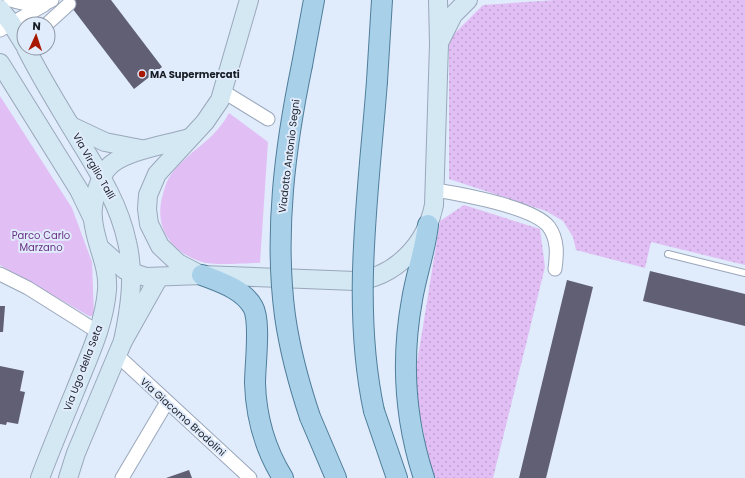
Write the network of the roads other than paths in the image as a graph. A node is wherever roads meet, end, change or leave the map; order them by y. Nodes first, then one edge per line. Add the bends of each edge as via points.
1 (10, 0) edge
2 (249, 0) edge
3 (314, 0) edge
4 (382, 0) edge
5 (438, 0) edge
6 (468, 0) edge
7 (48, 3) edge
8 (69, 4) dead end
9 (56, 16) edge
10 (4, 21) edge
11 (16, 35) edge
12 (439, 44) junction
13 (30, 56) edge
14 (37, 56) edge
15 (0, 63) edge
16 (39, 73) junction
17 (224, 92) junction
18 (268, 119) dead end
19 (71, 126) junction
20 (189, 138) junction
21 (151, 148) junction
22 (102, 177) junction
23 (436, 190) junction
24 (93, 219) junction
25 (428, 225) junction
26 (100, 248) junction
27 (668, 254) dead end
28 (555, 269) dead end
29 (131, 273) junction
30 (0, 274) edge
31 (745, 274) edge
32 (202, 276) junction
33 (159, 277) junction
34 (98, 332) junction
35 (120, 348) junction
36 (167, 402) junction
37 (76, 453) junction
38 (43, 473) edge
39 (64, 478) edge
40 (68, 478) edge
41 (122, 478) edge
42 (250, 478) edge
43 (283, 478) edge
44 (336, 478) edge
45 (397, 478) edge
46 (424, 478) edge

1 - 7 street via 27,4
2 - 17 street
3 - 44 main road, Viadotto Antonio Segni, bridge via 295,99 285,171 281,263 287,329 298,381
4 - 45 main road, bridge via 363,296 365,357 374,411
5 - 12 street
6 - 12 street via 453,15
7 - 10 street
8 - 9 street
10 - 11 street
12 - 23 street
13 - 16 street, Via Virgilio Talli
14 - 16 street
15 - 24 street via 79,190
16 - 19 street, Via Virgilio Talli
17 - 18 street
17 - 20 street via 210,115
19 - 21 street via 114,144 140,149
19 - 22 street, Via Virgilio Talli
20 - 21 street
20 - 32 street via 164,164 154,180 148,195 148,214 153,234 166,253
21 - 22 street via 119,159 109,166
22 - 24 street via 96,194
22 - 29 street, Via Virgilio Talli via 123,225
23 - 25 street
23 - 28 street via 484,199 544,222 556,243
24 - 26 street, Via Ugo della Seta
25 - 32 street via 419,243 403,259 392,268 368,279 344,281
25 - 46 main road via 412,299 405,368 410,423
26 - 29 street
26 - 34 street, Via Ugo della Seta via 107,286
27 - 31 lane
29 - 33 street
29 - 35 street, Via Virgilio Talli via 129,308
30 - 34 street via 28,288
32 - 33 street
32 - 43 main road via 235,290 254,309 257,411 267,448
33 - 35 street
34 - 38 street, Via Ugo della Seta
35 - 36 street, Via Giacomo Brodolini
35 - 37 street
36 - 41 street
36 - 42 street, Via Giacomo Brodolini
37 - 39 lane
37 - 40 street

